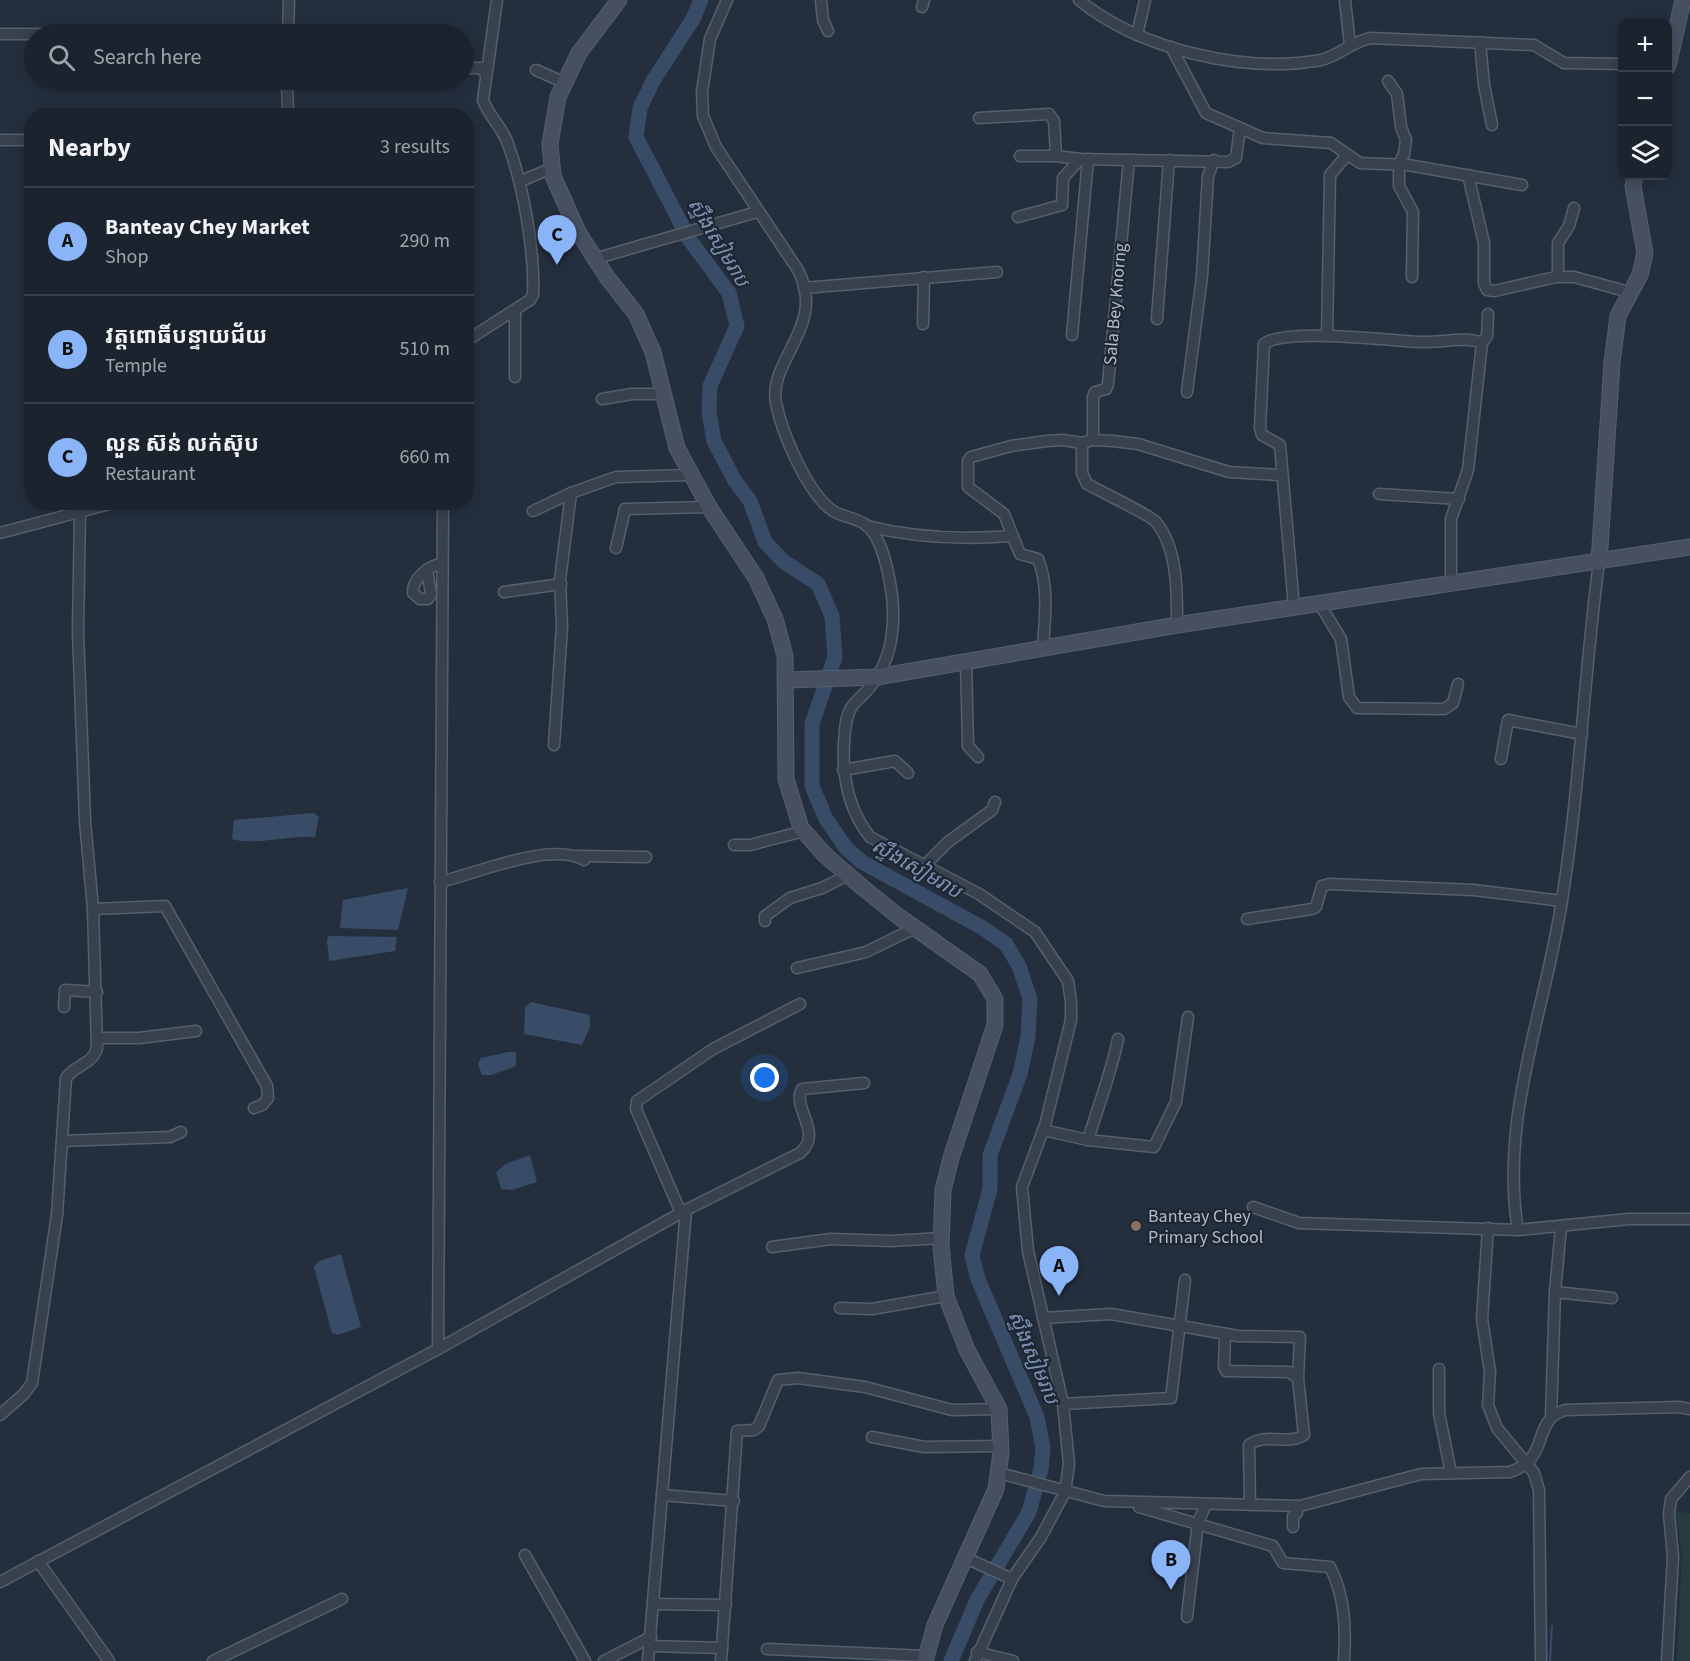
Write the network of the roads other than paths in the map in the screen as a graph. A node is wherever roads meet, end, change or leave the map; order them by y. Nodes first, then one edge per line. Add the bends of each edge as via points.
1 (289, 0) edge
2 (496, 0) edge
3 (619, 0) edge
4 (728, 0) edge
5 (821, 0) edge
6 (1079, 0) edge
7 (1145, 0) edge
8 (1345, 0) edge
9 (1683, 0) edge
10 (288, 24) edge
11 (828, 31) dead end
12 (0, 34) edge
13 (24, 34) edge
14 (1137, 35) junction
15 (1480, 42) junction
16 (1350, 45) junction
17 (1171, 47) junction
18 (1672, 48) edge
19 (1618, 64) edge
20 (474, 67) edge
21 (536, 70) dead end
22 (485, 73) junction
23 (1388, 81) dead end
24 (565, 83) junction
25 (287, 90) edge
26 (288, 108) edge
27 (979, 118) dead end
28 (1492, 125) dead end
29 (1240, 128) junction
30 (0, 140) edge
31 (24, 140) edge
32 (1020, 156) dead end
33 (1056, 156) junction
34 (1346, 156) junction
35 (1084, 159) junction
36 (1130, 160) junction
37 (1168, 160) junction
38 (1214, 160) junction
39 (1399, 164) junction
40 (552, 168) junction
41 (1468, 175) junction
42 (1635, 180) edge
43 (521, 181) junction
44 (1522, 185) dead end
45 (1574, 207) dead end
46 (758, 212) junction
47 (1018, 218) dead end
48 (594, 259) junction
49 (997, 272) dead end
50 (924, 277) junction
51 (1412, 277) dead end
52 (1558, 277) junction
53 (804, 288) junction
54 (1629, 292) junction
55 (515, 310) junction
56 (1488, 314) dead end
57 (1156, 319) dead end
58 (923, 324) dead end
59 (1072, 335) dead end
60 (474, 336) edge
61 (1327, 336) junction
62 (1482, 343) junction
63 (515, 377) dead end
64 (1187, 392) dead end
65 (662, 394) junction
66 (602, 399) dead end
67 (1088, 441) junction
68 (691, 475) junction
69 (1280, 475) junction
70 (571, 493) junction
71 (1379, 494) dead end
72 (1459, 499) junction
73 (710, 507) junction
74 (443, 510) edge
75 (80, 511) joint
76 (533, 512) dead end
77 (867, 526) junction
78 (0, 533) edge
79 (1011, 536) junction
80 (1690, 547) edge
81 (616, 548) dead end
82 (1608, 561) junction
83 (442, 564) junction
84 (427, 570) dead end
85 (1451, 583) junction
86 (561, 584) junction
87 (504, 592) dead end
88 (1319, 603) junction
89 (1294, 607) junction
90 (1177, 625) junction
91 (1043, 647) junction
92 (966, 661) junction
93 (872, 677) junction
94 (795, 680) junction
95 (1458, 684) dead end
96 (1582, 734) junction
97 (554, 745) dead end
98 (978, 757) dead end
99 (1501, 759) dead end
100 (843, 770) junction
101 (908, 773) dead end
102 (995, 802) dead end
103 (804, 831) junction
104 (734, 845) dead end
105 (646, 857) dead end
106 (925, 865) junction
107 (848, 875) junction
108 (440, 882) junction
109 (1562, 901) junction
110 (93, 909) junction
111 (1247, 919) dead end
112 (765, 921) dead end
113 (915, 928) junction
114 (797, 968) dead end
115 (97, 992) junction
116 (800, 1004) dead end
117 (64, 1007) dead end
118 (1188, 1017) dead end
119 (196, 1031) dead end
120 (97, 1038) junction
121 (1118, 1039) dead end
122 (864, 1083) dead end
123 (254, 1108) dead end
124 (1043, 1130) junction
125 (181, 1132) dead end
126 (1088, 1140) junction
127 (62, 1141) junction
128 (1253, 1207) dead end
129 (683, 1211) junction
130 (1690, 1219) edge
131 (1561, 1227) junction
132 (1507, 1228) junction
133 (942, 1238) junction
134 (772, 1247) dead end
135 (1185, 1280) dead end
136 (1555, 1292) junction
137 (946, 1296) junction
138 (1612, 1298) dead end
139 (840, 1308) dead end
140 (1043, 1318) junction
141 (1178, 1327) junction
142 (1225, 1335) junction
143 (438, 1349) junction
144 (1439, 1369) dead end
145 (1298, 1378) junction
146 (1063, 1404) junction
147 (999, 1409) junction
148 (1690, 1409) edge
149 (0, 1415) edge
150 (1551, 1417) junction
151 (872, 1437) dead end
152 (1002, 1446) junction
153 (1528, 1461) junction
154 (999, 1473) junction
155 (1451, 1473) junction
156 (1690, 1477) edge
157 (1065, 1492) junction
158 (662, 1495) junction
159 (734, 1501) junction
160 (1127, 1503) junction
161 (1206, 1505) junction
162 (1250, 1505) junction
163 (1298, 1506) junction
164 (1198, 1522) junction
165 (1293, 1527) dead end
166 (525, 1555) dead end
167 (966, 1558) junction
168 (38, 1560) junction
169 (1008, 1577) junction
170 (0, 1582) edge
171 (342, 1599) dead end
172 (653, 1604) junction
173 (726, 1605) junction
174 (1187, 1617) dead end
175 (650, 1641) junction
176 (722, 1648) junction
177 (767, 1649) dead end
178 (976, 1657) edge
179 (925, 1658) edge
180 (109, 1661) edge
181 (213, 1661) edge
182 (585, 1661) edge
183 (604, 1661) edge
184 (648, 1661) edge
185 (721, 1661) edge
186 (1013, 1661) edge
187 (1344, 1661) edge
188 (1541, 1661) edge
189 (1667, 1661) edge

1 - 10 street
2 - 22 street
3 - 24 street via 579,53
4 - 46 street via 710,39 702,92 703,116 717,147
5 - 11 street
6 - 14 street
7 - 14 street
8 - 16 street
9 - 18 street
12 - 13 street
14 - 17 street
15 - 16 street via 1371,38
15 - 19 street via 1533,45 1564,63
15 - 28 street
16 - 17 street via 1324,59 1260,63
17 - 29 street via 1206,113
20 - 22 street
21 - 24 street
22 - 43 street via 483,100 504,135
23 - 39 street via 1397,94 1406,140
24 - 40 street via 553,123
25 - 26 street
27 - 33 street via 1049,114 1054,121
29 - 34 street via 1263,138 1331,143
29 - 38 street via 1236,158 1228,162
30 - 31 street
32 - 33 street
33 - 35 street
34 - 39 street via 1360,163
34 - 61 street via 1330,175
35 - 36 street
35 - 47 street via 1063,178 1062,205
35 - 59 street
36 - 37 street
36 - 67 street, Sala Bey Knorng via 1108,384 1093,397
37 - 38 street
37 - 57 street
38 - 64 street via 1208,176 1202,276
39 - 41 street
39 - 51 street via 1401,191 1413,212
40 - 43 street
40 - 48 street
41 - 44 street
41 - 52 street via 1484,243 1484,288 1494,291
42 - 54 street via 1645,253 1640,275
43 - 55 street via 533,286 530,300
45 - 52 street via 1569,226 1558,243
46 - 48 street
46 - 53 street via 798,270
48 - 65 street via 636,314 653,352
49 - 50 street
50 - 53 street
50 - 58 street
52 - 54 street via 1574,277
53 - 77 street via 804,323 775,387 781,425 805,475 832,510
54 - 82 street via 1617,316 1612,363
55 - 60 street
55 - 63 street
56 - 62 street via 1487,336
61 - 62 street
61 - 69 street via 1273,340 1263,348 1260,428 1262,435 1280,445
62 - 72 street via 1470,460
65 - 66 street
65 - 68 street via 677,448
67 - 69 street via 1138,444 1229,472
67 - 79 street via 1047,441 971,457 968,487 1004,514
67 - 90 street, Sala Bey Knorng via 1082,473 1087,484 1156,521 1178,579
68 - 70 street via 616,477
68 - 73 street
69 - 89 street
70 - 76 street
70 - 86 street
71 - 72 street
72 - 85 street via 1451,519
73 - 81 street via 625,509
73 - 94 street via 756,578 775,619
74 - 83 street
75 - 78 street
75 - 110 street via 78,632 85,821
77 - 79 street via 935,537
77 - 93 street via 880,549 893,604 887,660
79 - 91 street via 1020,554 1038,559 1042,570
80 - 82 street
82 - 85 street
82 - 96 street via 1588,640
83 - 84 street
83 - 108 street
85 - 88 street
86 - 87 street
86 - 97 street
88 - 89 street
88 - 95 street via 1341,639 1349,698 1357,708 1444,709 1453,703
89 - 90 street
90 - 91 street
91 - 92 street
92 - 93 street
92 - 98 street via 968,746
93 - 94 street
93 - 100 street via 852,707 845,728
94 - 103 street via 786,779
96 - 99 street via 1509,720
96 - 109 street
100 - 101 street via 895,761
100 - 106 street via 856,815 870,837
102 - 106 street via 992,810 948,842
103 - 104 street via 750,845
103 - 107 street
105 - 108 street via 543,854
106 - 124 street via 1010,913 1035,932 1068,981 1071,1020
107 - 112 street via 778,905 765,916
107 - 113 street
108 - 143 street
109 - 111 street via 1474,890 1329,884 1322,886 1312,909
109 - 132 street via 1520,1110 1512,1170 1515,1209
110 - 115 street
110 - 123 street via 165,906 267,1086 268,1098
113 - 114 street via 866,952
113 - 133 street via 980,974 996,1005 995,1025 943,1190
115 - 117 street via 65,990
115 - 120 street
116 - 129 street via 713,1049 637,1101 636,1109
118 - 126 street via 1176,1102 1158,1142 1150,1148
119 - 120 street
120 - 127 street via 95,1056 66,1078
121 - 126 street via 1110,1077
122 - 129 street via 802,1089 799,1096 809,1132 806,1147
124 - 126 street
124 - 140 street via 1022,1187 1028,1251
125 - 127 street via 170,1137
127 - 149 street via 57,1215 32,1383
128 - 132 street via 1299,1223
129 - 143 street
129 - 158 street
130 - 131 street via 1629,1219
131 - 132 street
131 - 136 street
132 - 153 street via 1482,1319 1490,1372 1488,1405 1497,1428
133 - 134 street via 831,1239
133 - 137 street
135 - 141 street
136 - 138 street
136 - 150 street
137 - 139 street via 872,1309
137 - 147 street via 967,1350
140 - 141 street via 1111,1314
140 - 146 street
141 - 142 street
141 - 146 street via 1171,1398
142 - 145 street via 1224,1370 1289,1372
142 - 145 street via 1300,1337
143 - 168 street
144 - 155 street via 1440,1413
145 - 162 street via 1304,1435 1260,1439 1250,1445
146 - 157 street via 1069,1464
147 - 152 street
147 - 159 street via 952,1410 865,1387 798,1378 778,1380 759,1426 737,1431
148 - 150 street via 1565,1410
150 - 153 street via 1538,1449
151 - 152 street via 924,1448
152 - 154 street
153 - 155 street via 1510,1472
153 - 188 street via 1539,1490
154 - 157 street
154 - 167 street
155 - 163 street via 1421,1474
156 - 189 street via 1671,1499 1668,1514 1673,1557
157 - 160 street
157 - 169 street via 1041,1537
158 - 159 street
158 - 172 street
159 - 173 street
160 - 161 street
160 - 164 street
161 - 162 street
161 - 164 street
162 - 163 street
163 - 165 street
164 - 174 street
164 - 187 street via 1273,1546 1283,1563 1330,1567 1343,1606
166 - 182 street
167 - 169 street
167 - 179 street
168 - 170 street
168 - 180 street
169 - 178 street
171 - 181 street
172 - 173 street
172 - 175 street
173 - 176 street
175 - 176 street
175 - 183 street
175 - 184 street
176 - 185 street
177 - 179 street
178 - 186 street

